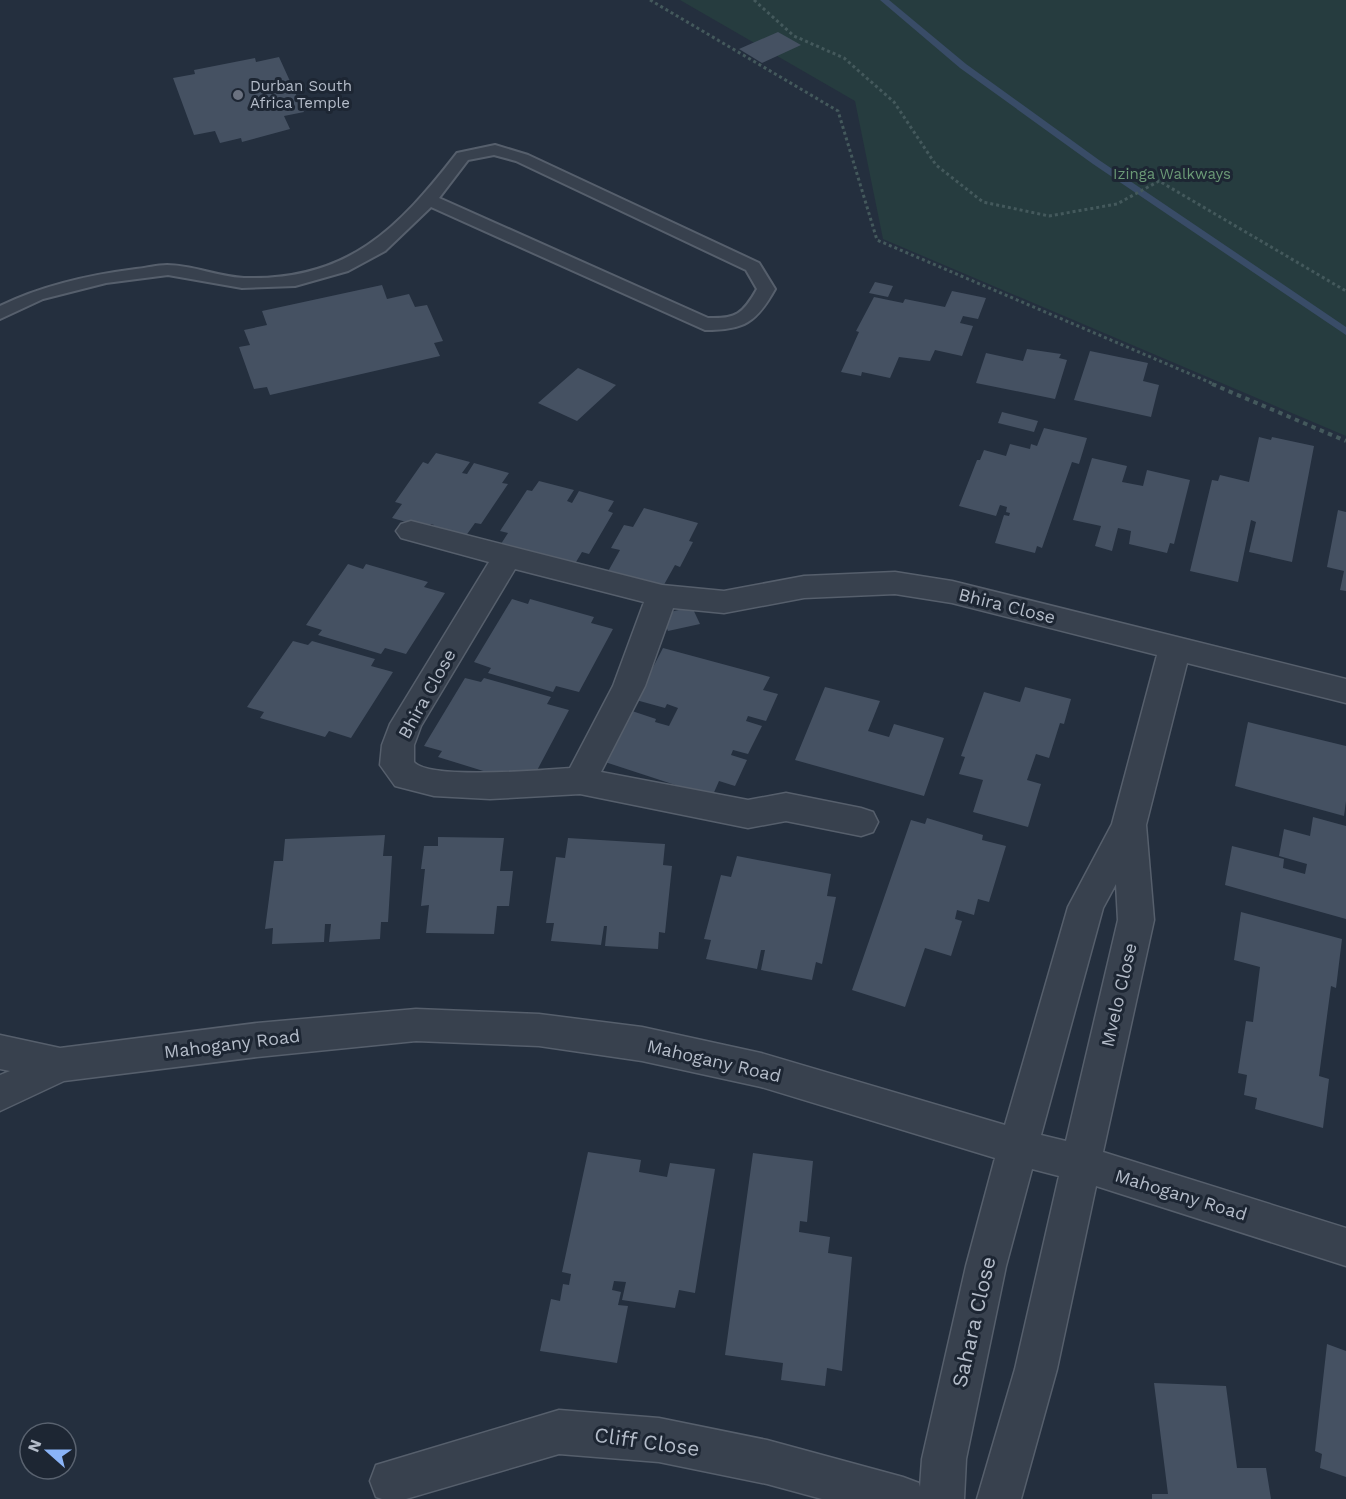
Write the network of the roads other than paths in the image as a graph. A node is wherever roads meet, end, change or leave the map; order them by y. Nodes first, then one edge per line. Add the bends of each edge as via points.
1 (429, 200) junction
2 (0, 313) edge
3 (411, 531) dead end
4 (508, 555) junction
5 (662, 596) junction
6 (1175, 648) junction
7 (1346, 692) edge
8 (580, 781) junction
9 (861, 822) dead end
10 (1129, 825) junction
11 (0, 1052) edge
12 (60, 1065) junction
13 (0, 1094) edge
14 (1018, 1147) junction
15 (1081, 1164) junction
16 (1346, 1246) edge
17 (392, 1481) dead end
18 (903, 1499) edge
19 (942, 1499) edge
20 (999, 1499) edge

1 - 1 lane via 464,156 495,150 522,158 753,267 766,289 753,313 733,325 705,324
1 - 2 lane via 379,248 342,267 289,282 242,283 168,270 106,278 37,295
3 - 4 street, Bhira Close
4 - 5 street, Bhira Close
4 - 8 street, Bhira Close via 406,724 398,745 397,765 406,777 434,783 490,786
5 - 6 street, Bhira Close via 724,602 804,587 895,583 952,592
5 - 8 street via 629,687
6 - 7 street, Bhira Close
6 - 10 street, Mvelo Close
8 - 9 street, Bhira Close via 748,814 786,807
10 - 14 street, Mvelo Close via 1086,907
10 - 15 street, Mvelo Close via 1136,920
11 - 12 street
12 - 13 street
12 - 14 street, Mahogany Road via 257,1040 416,1026 539,1030 642,1044 761,1070
14 - 15 street, Mahogany Road
14 - 19 street, Sahara Close via 986,1266 944,1459
15 - 16 street, Mahogany Road
15 - 20 street via 1036,1369
17 - 18 street, Cliff Close via 559,1432 659,1440 767,1462

